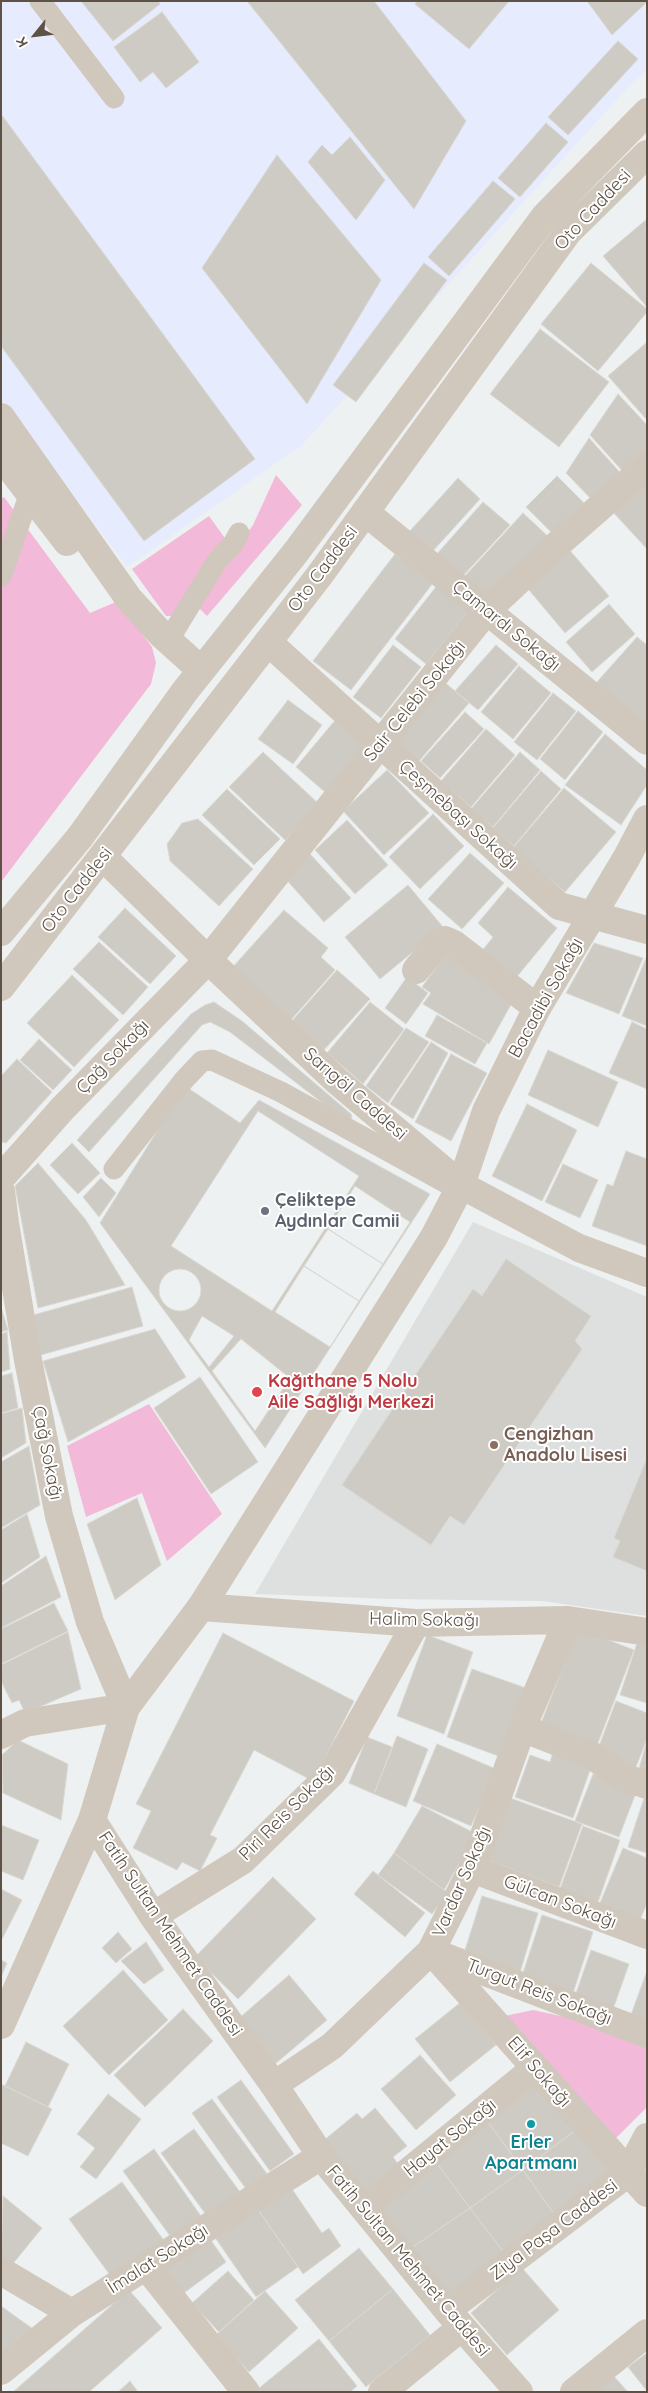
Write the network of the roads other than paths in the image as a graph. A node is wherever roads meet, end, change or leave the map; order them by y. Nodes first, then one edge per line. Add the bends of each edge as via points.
1 (40, 1) edge
2 (114, 98) dead end
3 (647, 112) edge
4 (647, 154) edge
5 (1, 417) edge
6 (1, 456) edge
7 (647, 466) edge
8 (30, 492) junction
9 (365, 512) junction
10 (239, 533) dead end
11 (1, 576) edge
12 (103, 590) dead end
13 (488, 610) junction
14 (168, 641) junction
15 (268, 642) junction
16 (201, 670) junction
17 (647, 741) edge
18 (380, 744) junction
19 (644, 828) edge
20 (80, 837) junction
21 (103, 857) junction
22 (592, 915) junction
23 (647, 930) edge
24 (1, 932) edge
25 (208, 960) junction
26 (416, 970) dead end
27 (1, 986) edge
28 (537, 1008) junction
29 (114, 1169) dead end
30 (1, 1178) edge
31 (460, 1187) junction
32 (1, 1191) edge
33 (647, 1273) edge
34 (201, 1607) junction
35 (568, 1620) junction
36 (416, 1623) junction
37 (647, 1632) edge
38 (126, 1707) junction
39 (522, 1728) junction
40 (1, 1736) edge
41 (647, 1785) edge
42 (92, 1820) junction
43 (472, 1869) junction
44 (152, 1916) junction
45 (647, 1935) edge
46 (431, 1951) junction
47 (1, 2026) edge
48 (647, 2034) edge
49 (536, 2068) junction
50 (274, 2085) junction
51 (647, 2137) edge
52 (321, 2156) junction
53 (628, 2173) junction
54 (647, 2193) edge
55 (364, 2208) junction
56 (146, 2266) junction
57 (1, 2271) edge
58 (72, 2313) junction
59 (454, 2319) junction
60 (647, 2333) edge
61 (1, 2371) edge
62 (246, 2392) edge
63 (382, 2392) edge
64 (519, 2392) edge
65 (574, 2392) edge

1 - 2 lane
3 - 16 street, Oto Caddesi via 545,216 296,552
4 - 9 street, Oto Caddesi via 568,232
5 - 14 street via 129,598
6 - 8 street
7 - 13 street, Sair Celebi Sokağı
8 - 11 lane
8 - 12 street
9 - 13 street, Çamardı Sokağı
9 - 15 street, Oto Caddesi
10 - 14 lane via 217,561
13 - 17 street, Çamardı Sokağı
13 - 18 street, Sair Celebi Sokağı
14 - 16 street
15 - 18 street, Çeşmebaşı Sokağı
15 - 21 street, Oto Caddesi
16 - 20 street, Oto Caddesi
18 - 22 street, Çeşmebaşı Sokağı via 559,906
18 - 25 street, Sair Celebi Sokağı
19 - 22 street, Bacadibi Sokağı
20 - 21 street, Sarıgöl Caddesi
20 - 24 street, Oto Caddesi
21 - 25 street, Sarıgöl Caddesi
21 - 27 street, Oto Caddesi
22 - 23 street, Çeşmebaşı Sokağı
22 - 28 street, Bacadibi Sokağı
25 - 30 street, Çağ Sokağı via 63,1108
25 - 31 street, Sarıgöl Caddesi via 337,1081
26 - 28 street via 437,944 445,940
28 - 31 street, Bacadibi Sokağı via 486,1111
29 - 31 lane via 184,1080 202,1061 212,1060 280,1092
31 - 33 street, Sarıgöl Caddesi via 579,1248
31 - 34 street, Fatih Sultan Mehmet Caddesi via 434,1237
32 - 38 street, Çağ Sokağı via 28,1360 59,1516 90,1622
34 - 36 street, Halim Sokağı
34 - 38 street, Fatih Sultan Mehmet Caddesi
35 - 36 street, Halim Sokağı
35 - 37 street, Halim Sokağı
35 - 39 street, Vardar Sokağı
36 - 44 street, Piri Reis Sokağı via 332,1773 243,1860
38 - 40 street via 25,1723
38 - 42 street, Fatih Sultan Mehmet Caddesi
39 - 41 street via 593,1756 622,1777
39 - 43 street, Vardar Sokağı
42 - 44 street, Fatih Sultan Mehmet Caddesi
42 - 47 street
43 - 45 street, Gülcan Sokağı
43 - 46 street, Vardar Sokağı
44 - 50 street, Fatih Sultan Mehmet Caddesi
46 - 48 street, Turgut Reis Sokağı
46 - 49 street, Elif Sokağı
46 - 50 street, Vardar Sokağı via 332,2046
49 - 53 street, Elif Sokağı
49 - 55 street, Hayat Sokağı
50 - 52 street, Fatih Sultan Mehmet Caddesi
51 - 53 street, Ziya Paşa Caddesi
52 - 55 street, Fatih Sultan Mehmet Caddesi
52 - 56 street, İmalat Sokağı
53 - 54 street, Elif Sokağı
53 - 59 street, Ziya Paşa Caddesi
55 - 59 street, Fatih Sultan Mehmet Caddesi
56 - 58 street, İmalat Sokağı
56 - 62 street
57 - 58 street
58 - 61 street, İmalat Sokağı
59 - 63 street, Ziya Paşa Caddesi
59 - 64 street, Fatih Sultan Mehmet Caddesi
60 - 65 street

